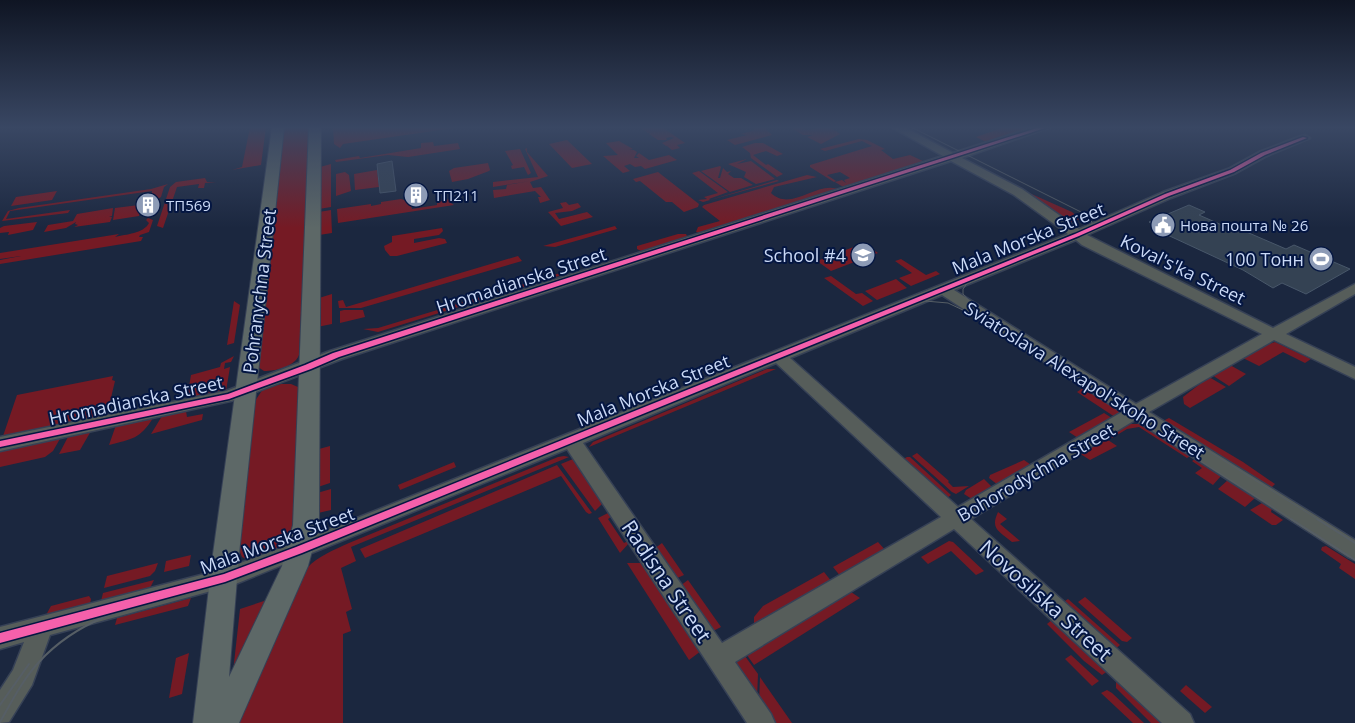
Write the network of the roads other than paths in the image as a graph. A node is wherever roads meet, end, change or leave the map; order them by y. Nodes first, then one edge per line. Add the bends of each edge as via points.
1 (274, 161) edge
2 (315, 161) edge
3 (942, 161) edge
4 (961, 161) edge
5 (1251, 161) edge
6 (1077, 235) junction
7 (1355, 288) edge
8 (942, 290) junction
9 (1273, 334) junction
10 (778, 356) junction
11 (308, 367) junction
12 (1355, 374) edge
13 (247, 389) junction
14 (1136, 413) junction
15 (571, 440) junction
16 (0, 444) edge
17 (956, 519) junction
18 (299, 550) junction
19 (1355, 551) edge
20 (225, 578) junction
21 (41, 628) junction
22 (0, 638) edge
23 (719, 658) junction
24 (0, 713) edge
25 (210, 723) edge
26 (223, 723) edge
27 (762, 723) edge
28 (1181, 723) edge

1 - 13 main road, Pohranychna Street
2 - 11 main road
3 - 11 street, Hromadianska Street via 336,354
4 - 6 street, Koval's'ka Street via 1030,200
5 - 6 street, Mala Morska Street
6 - 8 street, Mala Morska Street
6 - 9 street, Koval's'ka Street
7 - 9 street, Bohorodychna Street
8 - 10 street, Mala Morska Street
8 - 14 street, Sviatoslava Alexapol'skoho Street
9 - 12 street, Koval's'ka Street
9 - 14 street, Bohorodychna Street
10 - 15 street, Mala Morska Street
10 - 17 street, Novosilska Street
11 - 13 street, Hromadianska Street
11 - 18 main road via 306,525
13 - 16 street, Hromadianska Street via 221,398
13 - 20 main road, Pohranychna Street
14 - 17 street, Bohorodychna Street
14 - 19 street, Sviatoslava Alexapol'skoho Street
15 - 18 street, Mala Morska Street
15 - 23 street, Radisna Street
17 - 23 street, Bohorodychna Street
17 - 28 street, Novosilska Street
18 - 20 street, Mala Morska Street
18 - 26 main road via 295,566
20 - 21 street, Mala Morska Street
20 - 25 main road, Pohranychna Street
21 - 22 street, Mala Morska Street
21 - 24 street via 23,677
23 - 27 street, Radisna Street

